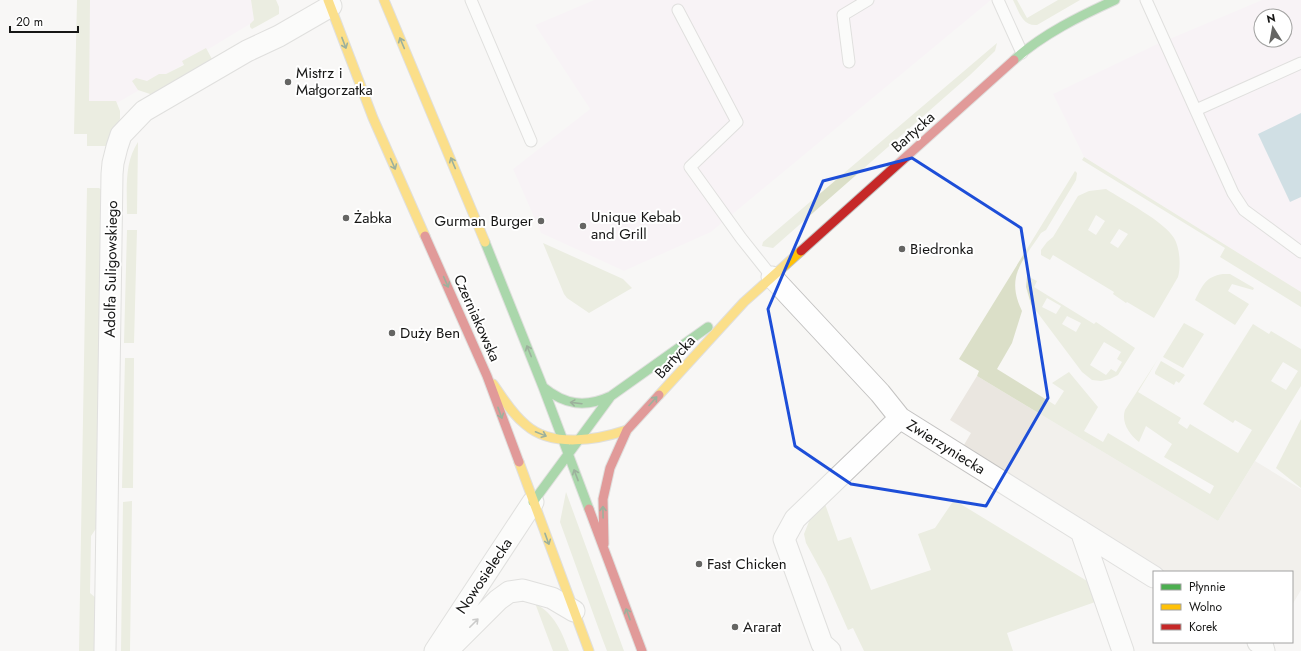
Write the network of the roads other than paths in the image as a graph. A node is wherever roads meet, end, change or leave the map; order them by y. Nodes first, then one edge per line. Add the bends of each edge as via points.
1 (384, 0) edge
2 (471, 0) edge
3 (998, 0) edge
4 (1115, 0) edge
5 (1146, 0) edge
6 (866, 1) edge
7 (329, 3) edge
8 (678, 10) dead end
9 (1022, 53) junction
10 (849, 62) dead end
11 (1301, 63) edge
12 (1196, 110) junction
13 (531, 141) dead end
14 (1301, 252) edge
15 (772, 277) junction
16 (744, 302) junction
17 (487, 376) junction
18 (543, 387) junction
19 (612, 396) junction
20 (900, 418) junction
21 (626, 430) junction
22 (563, 439) junction
23 (577, 440) junction
24 (568, 453) junction
25 (534, 502) junction
26 (1081, 532) junction
27 (605, 551) junction
28 (1153, 576) edge
29 (574, 611) junction
30 (105, 651) edge
31 (435, 651) edge
32 (447, 651) edge
33 (589, 651) edge
34 (642, 651) edge
35 (830, 651) edge
36 (1123, 651) edge

18 -> 1 main road via 468,198
2 - 13 lane
3 - 9 lane
4 - 9 main road, Bartycka via 1073,20
5 - 12 lane
6 - 10 lane via 843,15
7 -> 17 main road, Czerniakowska via 373,118
7 - 30 street, Adolfa Suligowskiego via 279,36 247,51 144,111 122,135 116,147 112,174
8 - 15 lane via 737,122 690,167 740,238
9 - 15 main road, Bartycka
11 - 12 lane
12 - 14 lane via 1233,193 1244,210
15 - 16 main road, Bartycka
15 - 20 street, Zwierzyniecka
16 - 19 main road, Bartycka
21 -> 16 main road, Bartycka
17 -> 22 main road, Bartycka via 520,420 530,429 544,436
17 -> 25 main road, Czerniakowska
19 -> 18 main road, Bartycka via 595,402 574,404 551,395
18 - 22 main road
19 - 23 main road, Bartycka
20 - 26 street, Zwierzyniecka
20 - 35 street via 795,519 784,539 822,644
21 - 23 main road, Bartycka via 601,438
27 -> 21 main road, Bartycka via 602,508 606,480 614,454
22 - 23 main road, Bartycka
22 - 24 main road
23 - 24 main road, Bartycka
24 - 25 main road, Bartycka
27 -> 24 main road
25 -> 29 main road, Czerniakowska
25 - 31 street, Nowosielecka
26 - 28 street, Zwierzyniecka
26 - 36 street
34 -> 27 main road
32 -> 29 street, Nowosielecka via 509,592 523,590 552,598
29 - 33 main road, Czerniakowska

